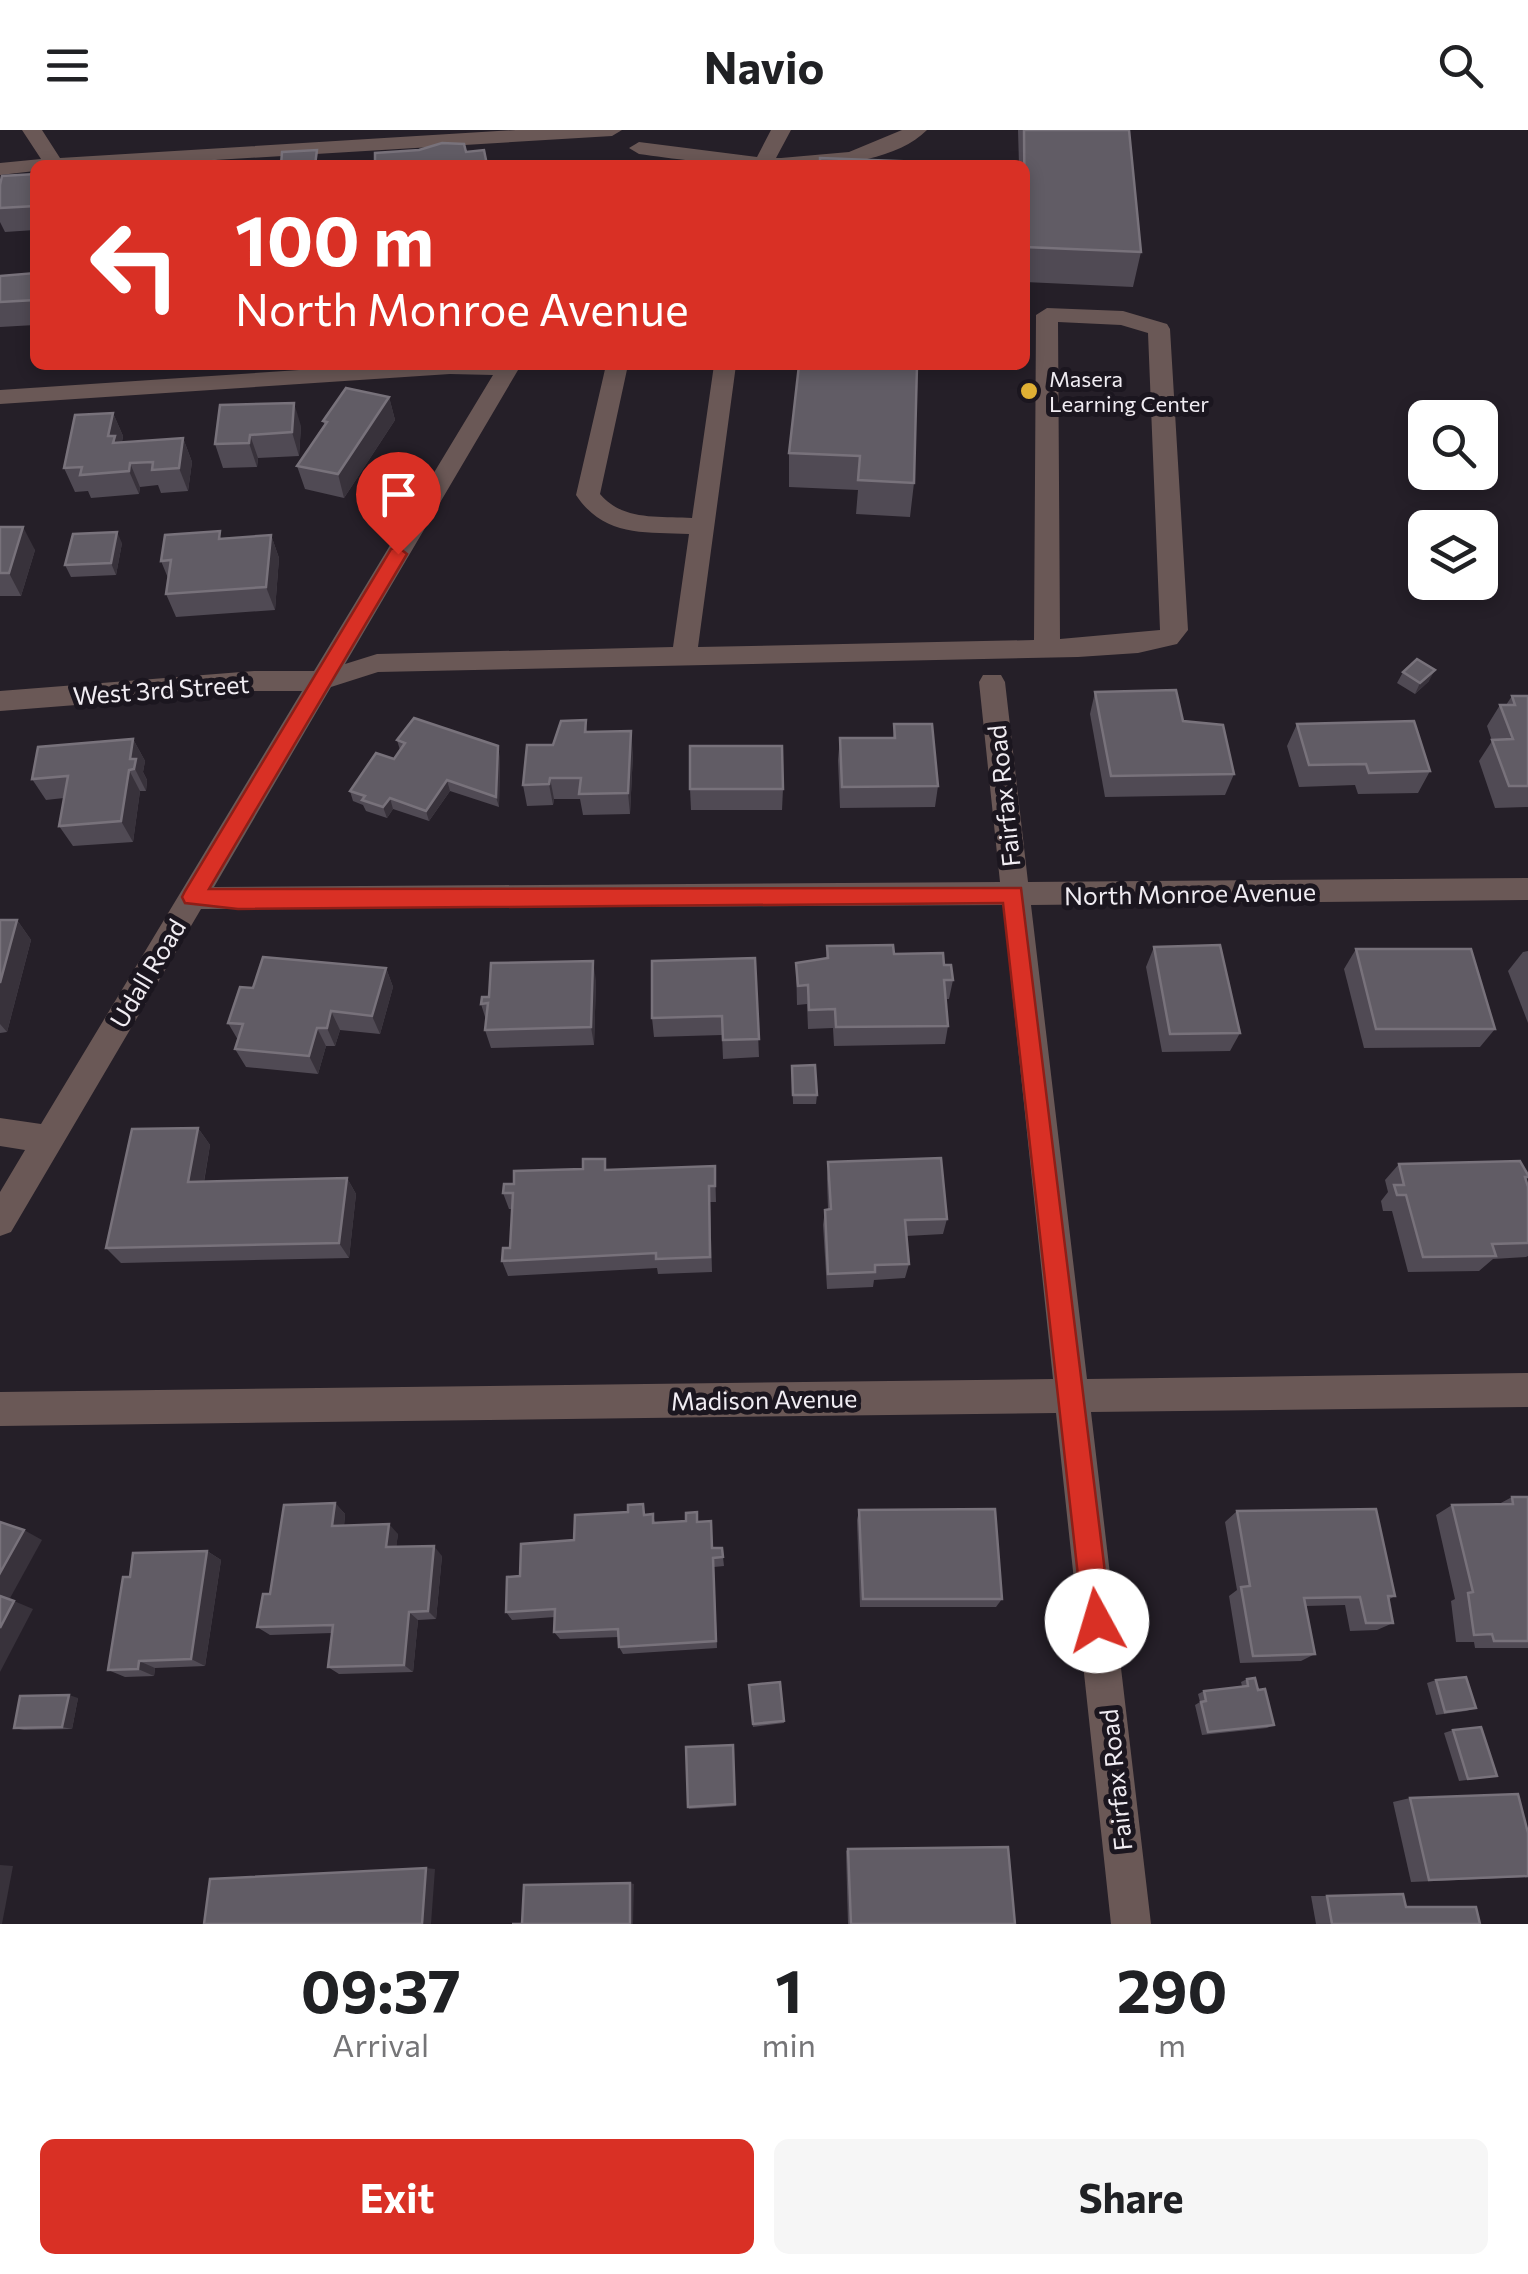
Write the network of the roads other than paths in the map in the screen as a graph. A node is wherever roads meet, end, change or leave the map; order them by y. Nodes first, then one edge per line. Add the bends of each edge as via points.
1 (32, 130) edge
2 (612, 130) edge
3 (781, 130) edge
4 (917, 130) edge
5 (641, 141) edge
6 (40, 160) edge
7 (108, 160) edge
8 (742, 160) edge
9 (765, 160) edge
10 (812, 160) edge
11 (30, 165) edge
12 (0, 169) edge
13 (405, 370) edge
14 (507, 370) edge
15 (616, 370) edge
16 (724, 370) edge
17 (0, 397) edge
18 (702, 526) junction
19 (1047, 649) junction
20 (684, 657) junction
21 (321, 681) junction
22 (992, 682) dead end
23 (0, 701) edge
24 (1528, 889) edge
25 (1013, 894) junction
26 (193, 897) junction
27 (0, 1132) edge
28 (48, 1139) junction
29 (0, 1222) edge
30 (1528, 1390) edge
31 (1072, 1394) junction
32 (0, 1409) edge
33 (1131, 1924) edge

1 - 6 street
2 - 7 street
3 - 9 street
4 - 10 street via 880,151
5 - 8 street
11 - 12 street
13 - 17 street
14 - 21 street, Udall Road
15 - 18 street via 588,495 605,515
16 - 18 street
18 - 20 street
19 - 19 street, West 3rd Street via 1046,314 1123,318 1159,328 1175,630 1148,643
19 - 20 street, West 3rd Street
20 - 21 street, West 3rd Street via 377,663
21 - 23 street, West 3rd Street
21 - 26 street, Udall Road
22 - 25 street, Fairfax Road
24 - 25 street, North Monroe Avenue
25 - 26 street, North Monroe Avenue
25 - 31 street, Fairfax Road
26 - 28 street, Udall Road
27 - 28 street
28 - 29 street, Udall Road
30 - 31 street, Madison Avenue
31 - 32 street, Madison Avenue
31 - 33 street, Fairfax Road

